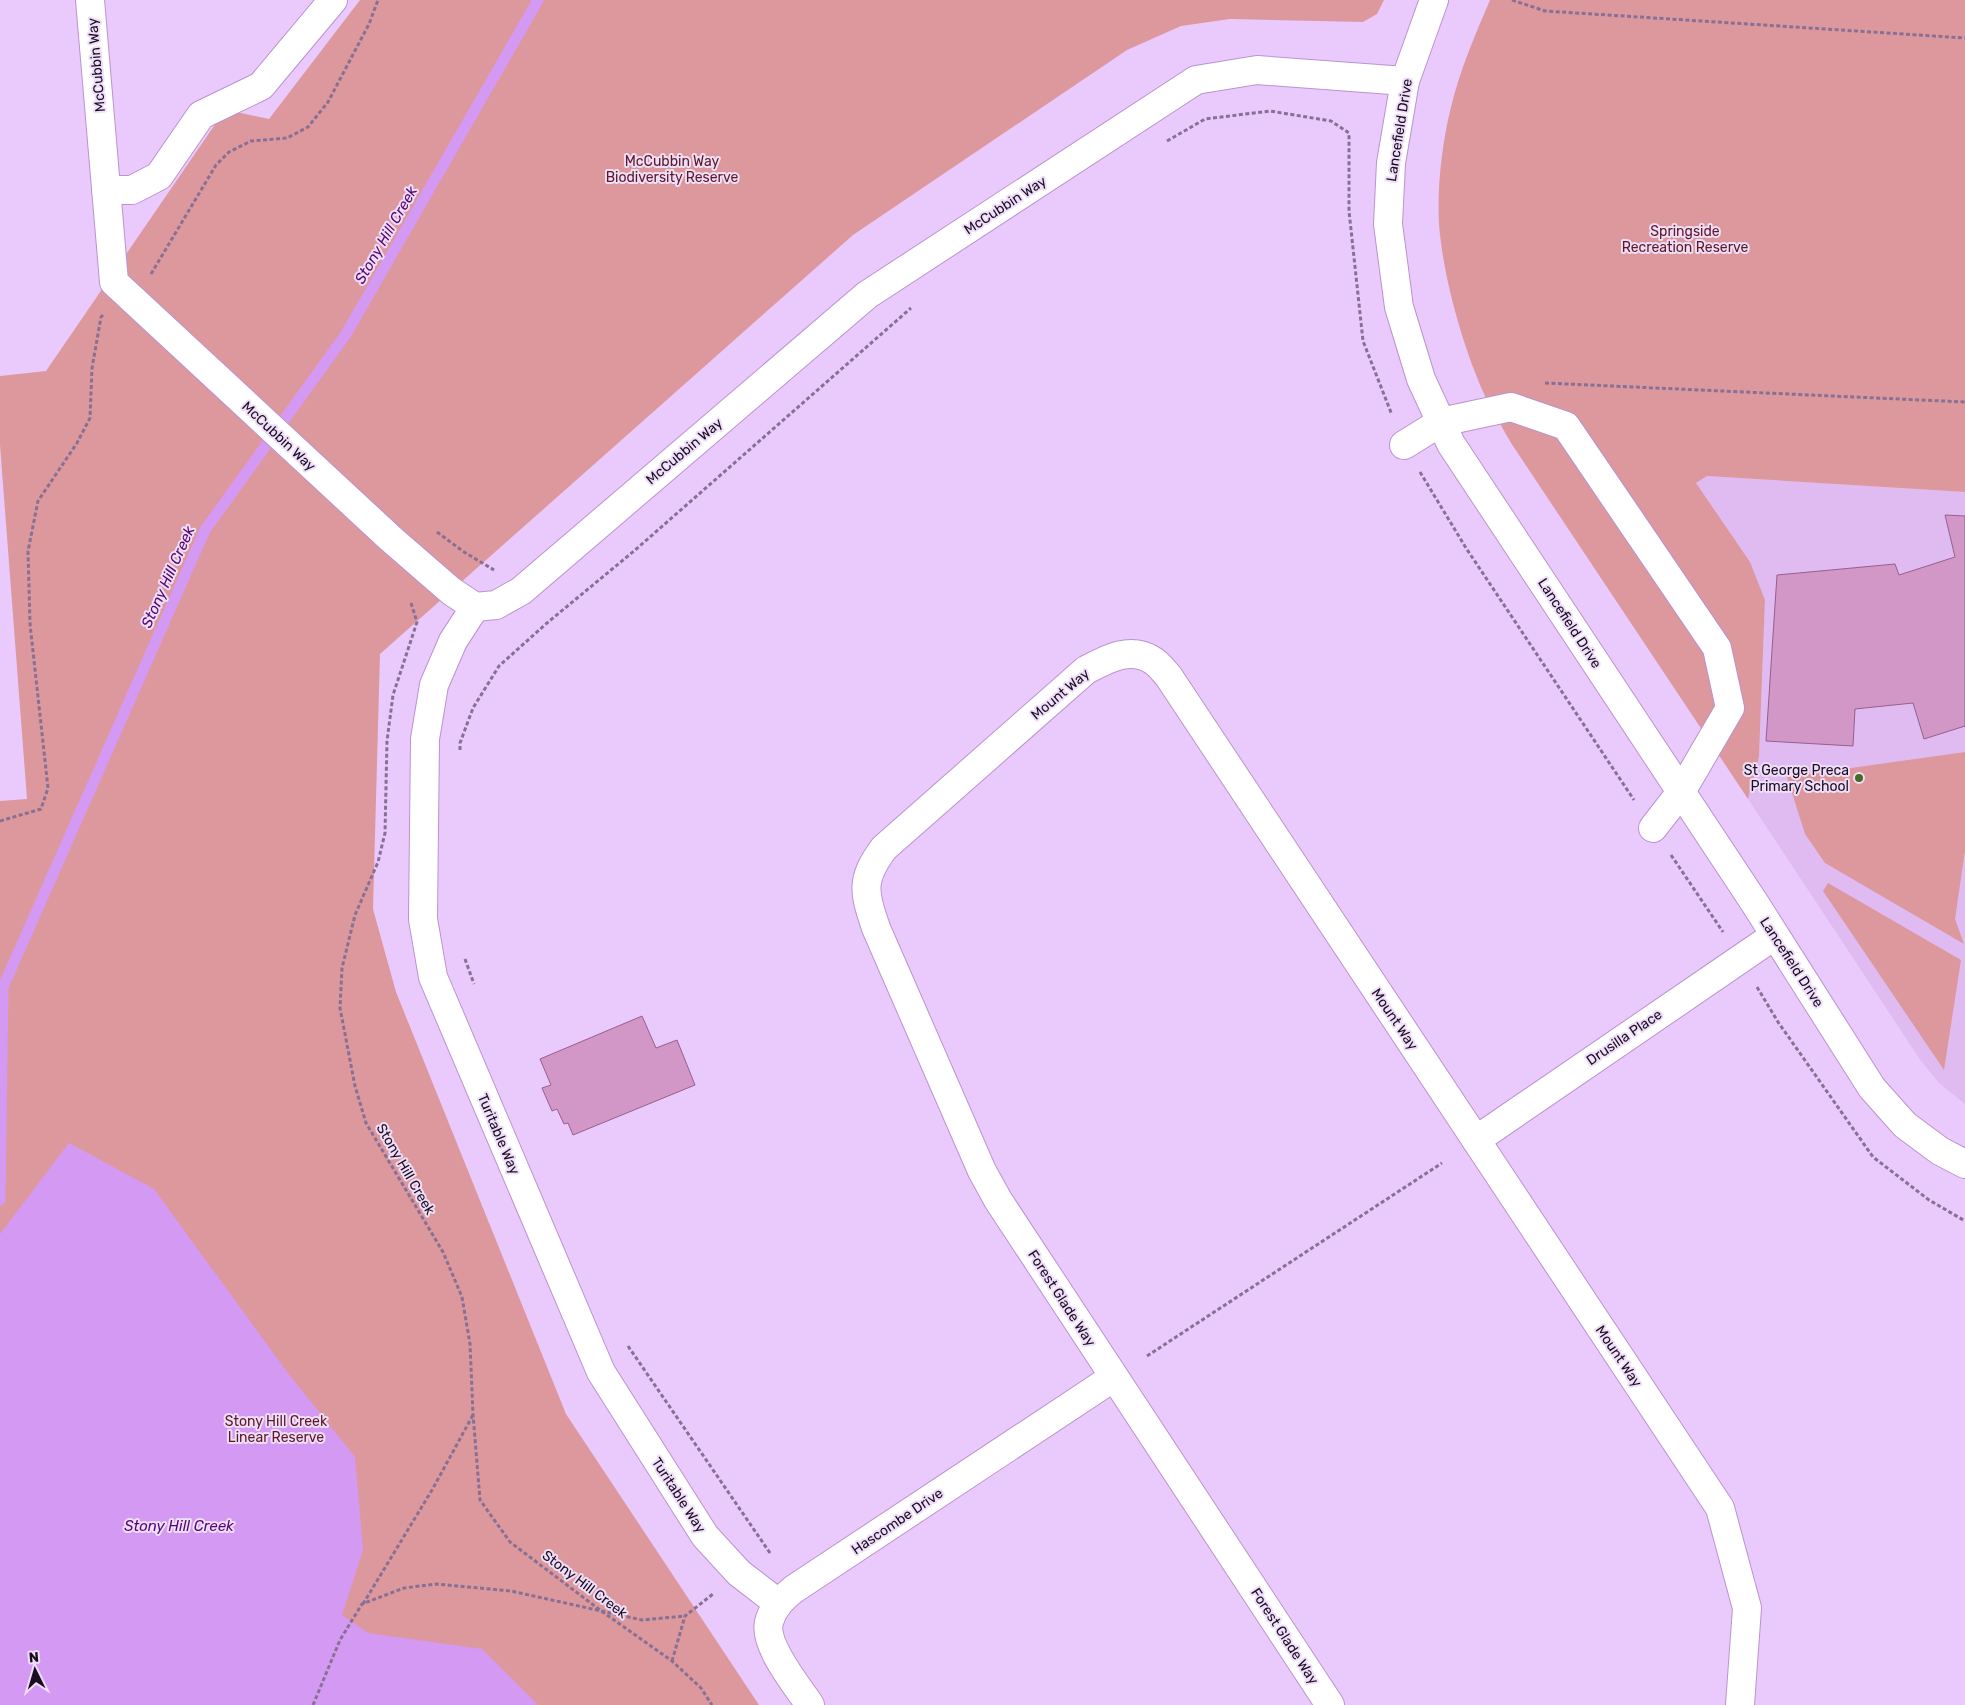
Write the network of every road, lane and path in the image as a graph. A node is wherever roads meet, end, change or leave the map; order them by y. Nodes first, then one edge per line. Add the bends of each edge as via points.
1 (90, 0) edge
2 (333, 0) edge
3 (378, 0) edge
4 (1434, 0) edge
5 (1512, 0) edge
6 (1965, 38) edge
7 (1405, 81) junction
8 (106, 190) junction
9 (127, 294) junction
10 (1965, 402) edge
11 (1511, 407) junction
12 (1441, 422) junction
13 (1404, 445) dead end
14 (406, 597) dead end
15 (475, 607) junction
16 (1681, 792) junction
17 (0, 821) edge
18 (1653, 828) dead end
19 (876, 859) joint
20 (1774, 936) junction
21 (1476, 1140) junction
22 (1442, 1163) dead end
23 (1965, 1164) edge
24 (1146, 1356) dead end
25 (1114, 1377) junction
26 (473, 1414) junction
27 (771, 1555) dead end
28 (739, 1573) junction
29 (778, 1603) junction
30 (362, 1604) junction
31 (600, 1610) junction
32 (686, 1616) junction
33 (672, 1661) junction
34 (313, 1705) edge
35 (712, 1705) edge
36 (810, 1705) edge
37 (1330, 1705) edge
38 (1740, 1705) edge

1 - 8 street, McCubbin Way
2 - 8 street via 261,86 201,115 159,176 132,190
3 - 9 path via 328,102 308,127 287,138 250,141 229,152 216,165 149,278
4 - 7 street, Lancefield Drive
5 - 6 path via 1545,11
7 - 12 street, Lancefield Drive via 1391,163 1388,224 1399,307 1421,378
7 - 15 street, McCubbin Way via 1257,70 1196,80 867,295 520,591 496,605
8 - 9 street, McCubbin Way via 114,282
9 - 15 street, McCubbin Way via 390,538 451,591
9 - 17 path via 100,317 92,368 90,418 38,501 28,551 30,624 48,788 41,810
10 - 11 path via 1527,382
11 - 12 street
11 - 16 street via 1566,426 1717,648 1730,708
12 - 13 street
12 - 16 street, Lancefield Drive via 1451,444
14 - 26 path, Stony Hill Creek via 412,604 416,622 393,695 387,741 385,833 378,862 355,915 342,968 340,1008 355,1086 366,1123 443,1252 462,1297 470,1344
15 - 28 street, Turitable Way via 453,641 434,685 425,739 424,919 433,977 601,1372 705,1536
16 - 18 street
16 - 20 street, Lancefield Drive
19 - 21 street, Mount Way via 884,848 1086,670 1122,654 1136,654 1153,660 1180,693
19 - 25 street, Forest Glade Way via 865,886 876,928 982,1171
20 - 21 street, Drusilla Place
20 - 23 street, Lancefield Drive via 1872,1088 1904,1124 1940,1152
21 - 38 street, Mount Way via 1720,1508 1747,1608
22 - 24 path
25 - 29 street, Hascombe Drive via 794,1589
25 - 37 street, Forest Glade Way
26 - 30 path via 432,1490
26 - 31 path, Stony Hill Creek via 480,1500 510,1542
27 - 28 path
28 - 29 street, Turitable Way
28 - 32 path
29 - 36 street, Hascombe Drive via 768,1624 769,1637 774,1651
30 - 31 path via 404,1588 436,1584 511,1591
30 - 34 path via 340,1640
31 - 32 path via 642,1620
31 - 33 path, Stony Hill Creek
32 - 33 path
33 - 35 path, Stony Hill Creek via 701,1688

